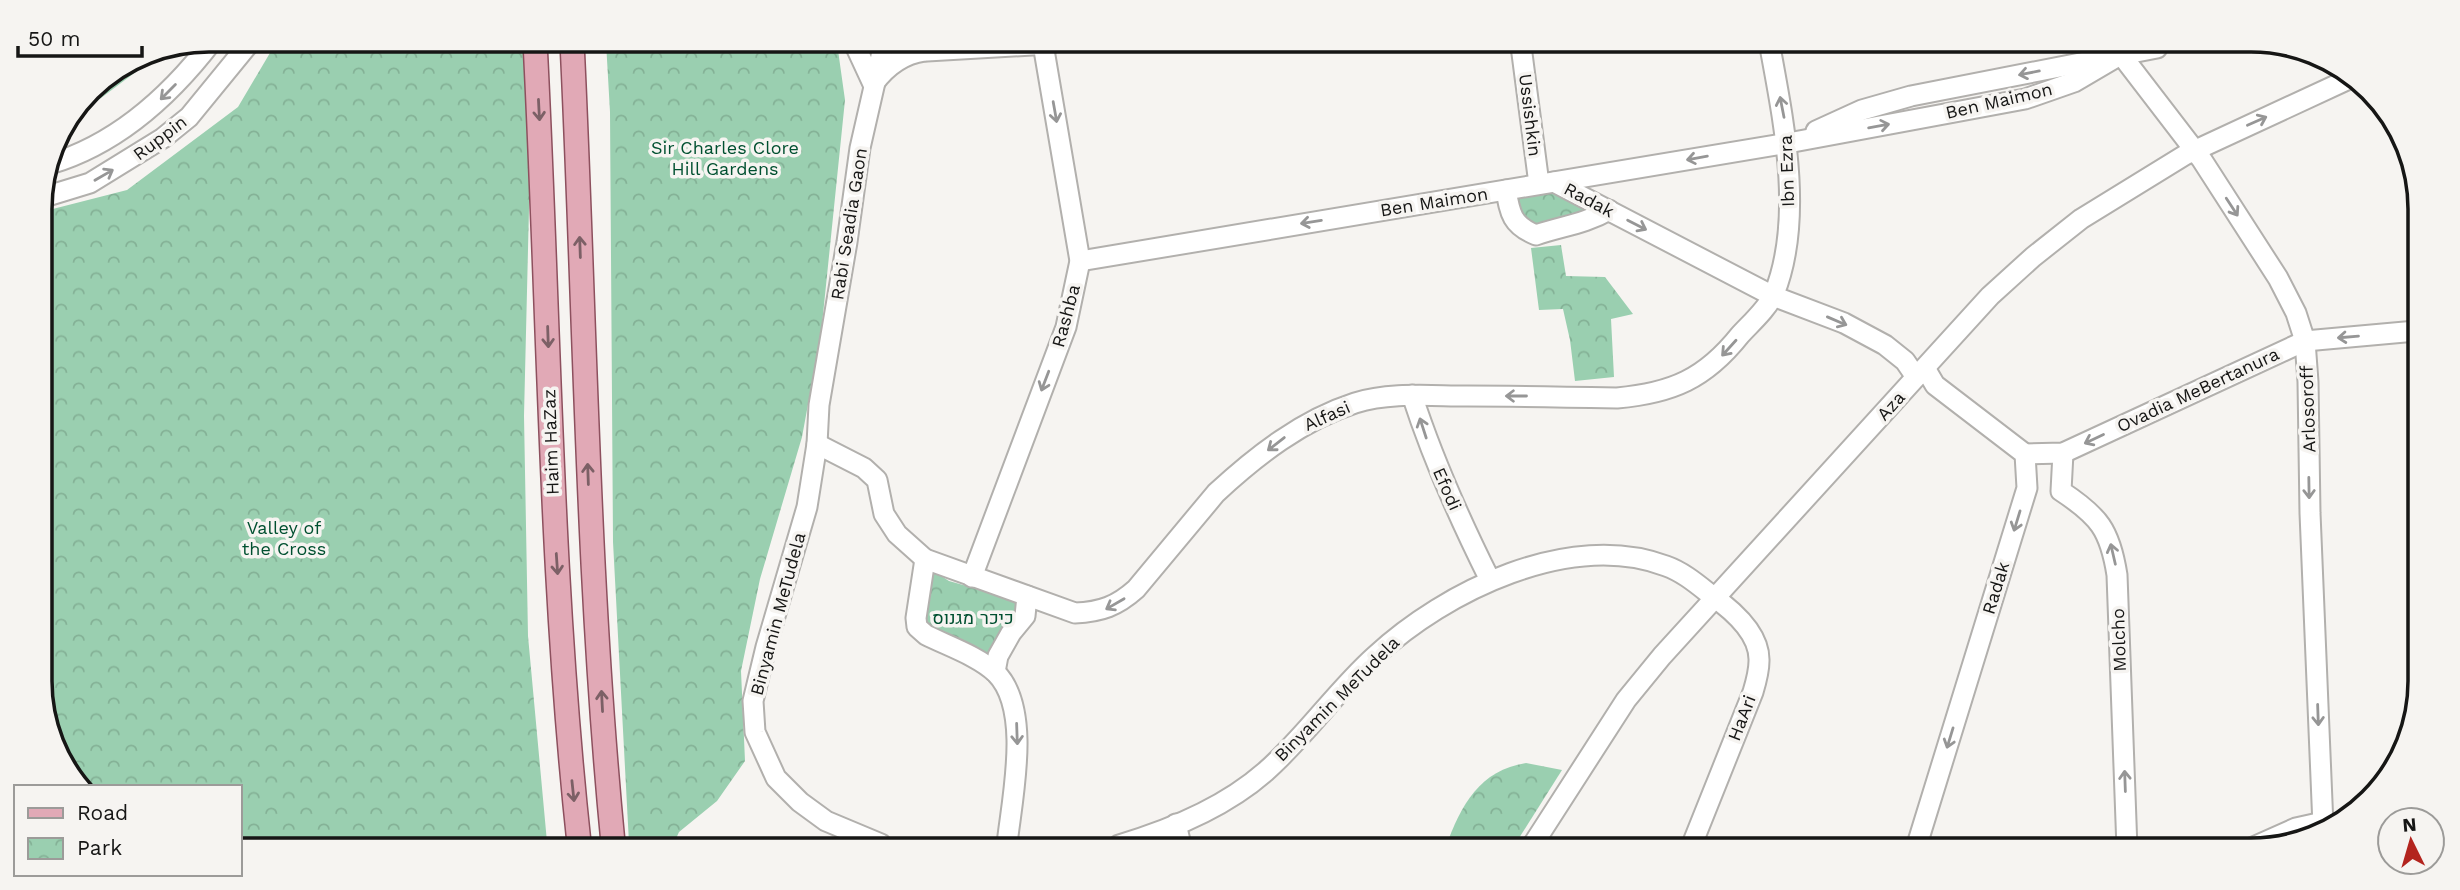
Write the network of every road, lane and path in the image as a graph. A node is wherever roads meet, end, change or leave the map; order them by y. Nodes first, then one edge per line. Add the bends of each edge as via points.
1 (1522, 52) edge
2 (1771, 52) edge
3 (2116, 52) edge
4 (2119, 52) edge
5 (202, 53) edge
6 (241, 53) edge
7 (536, 53) edge
8 (572, 53) edge
9 (858, 53) edge
10 (881, 53) edge
11 (913, 53) edge
12 (1044, 53) edge
13 (2342, 82) edge
14 (873, 84) junction
15 (1788, 143) junction
16 (2195, 149) junction
17 (61, 159) edge
18 (1547, 183) junction
19 (1506, 190) junction
20 (53, 194) edge
21 (1609, 210) junction
22 (1080, 261) junction
23 (1773, 296) junction
24 (2408, 332) edge
25 (2305, 341) junction
26 (1921, 373) junction
27 (1412, 395) junction
28 (819, 405) joint
29 (817, 444) junction
30 (2063, 453) junction
31 (2025, 454) junction
32 (2027, 488) junction
33 (2061, 491) junction
34 (925, 558) junction
35 (972, 577) junction
36 (1490, 580) junction
37 (1027, 596) junction
38 (1716, 598) junction
39 (995, 672) junction
40 (2323, 819) edge
41 (1176, 824) junction
42 (2307, 826) edge
43 (2285, 833) edge
44 (1538, 837) edge
45 (1695, 837) edge
46 (1919, 837) edge
47 (2127, 837) edge
48 (578, 838) edge
49 (613, 838) edge
50 (866, 838) edge
51 (1008, 838) edge
52 (1144, 838) edge
53 (1179, 838) edge

1 - 18 street, Ussishkin
15 -> 2 street, Ibn Ezra
3 - 15 street, Ben Maimon via 2074,82 2025,99
4 - 16 street, Arlosoroff
5 -> 17 street, Ruppin via 144,113 100,143
20 -> 6 street, Ruppin via 90,183 163,138 189,117
7 -> 48 main road, Haim HaZaz via 552,496
49 -> 8 main road, Haim HaZaz via 589,509
9 - 14 street
10 - 14 street, Rabi Seadia Gaon
11 - 14 street via 881,73
12 -> 22 street, Rashba
16 -> 13 street, Aza
14 - 28 street, Rabi Seadia Gaon
15 -> 18 street, Ben Maimon
15 - 23 street, Ibn Ezra via 1785,252
16 -> 25 street, Arlosoroff via 2278,278
16 - 26 street, Aza via 2081,219 2033,257 1990,296
18 - 19 street, Ben Maimon
18 - 21 street, Radak
19 - 21 street via 1510,215 1536,235 1590,222
19 -> 22 street, Ben Maimon
21 -> 23 street, Radak
22 -> 35 street, Rashba via 1066,327
23 -> 26 street, Radak via 1844,323 1885,345
23 -> 27 street, Alfasi via 1711,367 1666,390 1617,398
24 -> 25 street, Ovadia MeBertanura
25 -> 30 street, Ovadia MeBertanura
25 -> 40 street, Arlosoroff
26 - 31 street, Radak
26 - 38 street, Aza
36 -> 27 street, Efodi via 1434,461
27 -> 37 street, Alfasi via 1357,403 1285,437 1216,493 1121,603 1075,613
28 - 29 street, Binyamin MeTudela
29 - 34 street via 864,468 877,481 884,514 897,534
29 - 50 street, Binyamin MeTudela via 807,507 756,684 755,732 776,778 800,802 826,821
30 - 31 street, Ovadia MeBertanura
30 - 33 street
31 - 32 street, Radak
32 - 33 street
32 -> 46 street, Radak
47 -> 33 street, Molcho via 2113,552 2094,516
34 - 35 street, Alfasi
34 - 39 street via 917,627
35 - 37 street, Alfasi
36 - 38 street, Binyamin MeTudela via 1549,562 1624,558 1667,566
36 - 41 street, Binyamin MeTudela via 1396,637 1266,772
37 - 39 street via 1025,616 998,656
38 - 44 street, Aza via 1626,701
38 - 45 street, HaAri via 1744,625 1760,659 1752,692
39 -> 51 street via 1011,694 1018,739
41 - 52 street, Binyamin MeTudela
41 - 53 street
42 - 43 street

